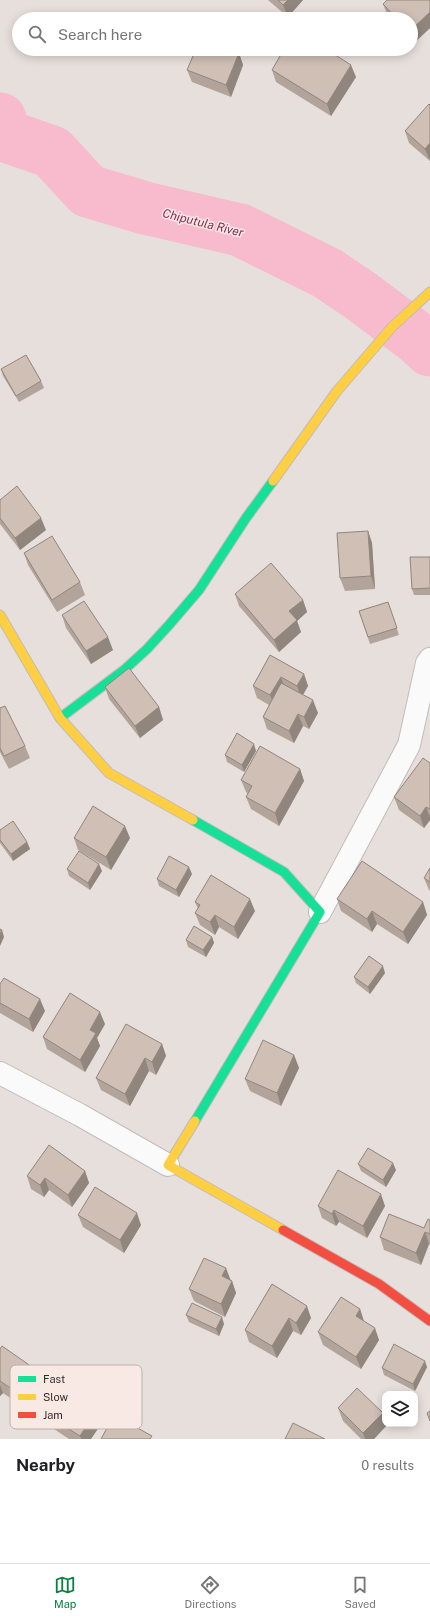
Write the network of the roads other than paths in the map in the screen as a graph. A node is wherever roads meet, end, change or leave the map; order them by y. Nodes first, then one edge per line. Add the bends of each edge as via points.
1 (430, 292) edge
2 (0, 615) edge
3 (430, 659) edge
4 (60, 718) junction
5 (320, 912) junction
6 (0, 1073) edge
7 (168, 1166) junction
8 (430, 1321) edge

1 - 4 street via 392,327 337,391 246,518 199,590 174,619 124,670
2 - 4 street
3 - 5 street via 409,745
4 - 5 street via 109,773 284,872
5 - 7 street
6 - 7 street
7 - 8 street via 379,1284

